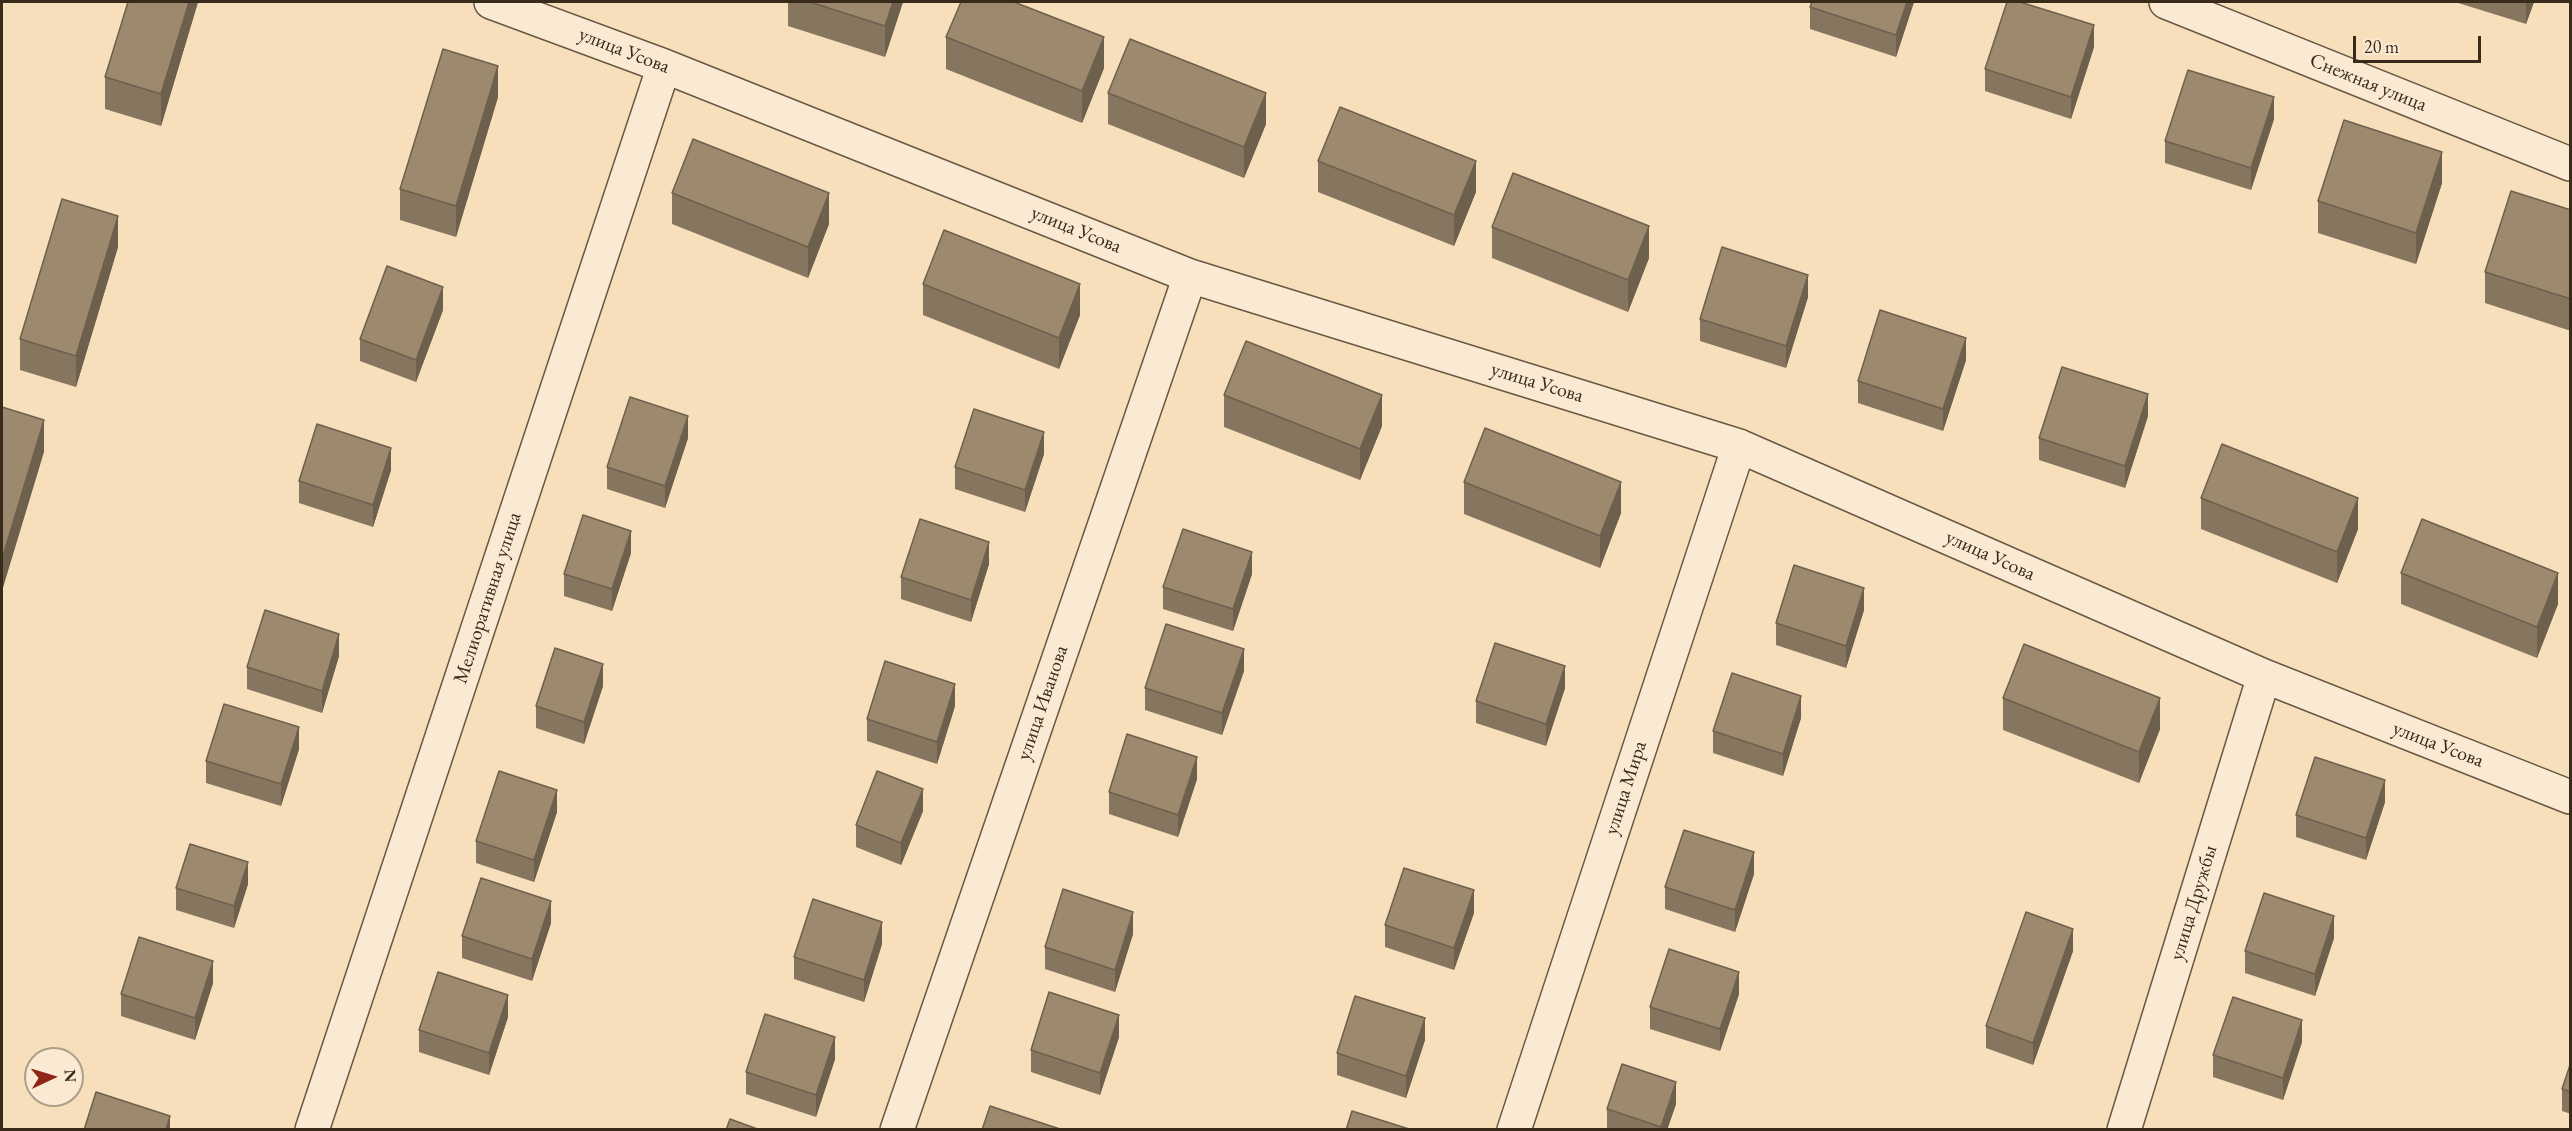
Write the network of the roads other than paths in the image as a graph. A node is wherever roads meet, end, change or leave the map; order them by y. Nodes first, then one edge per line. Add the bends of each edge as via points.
1 (490, 2) edge
2 (2166, 2) edge
3 (664, 66) junction
4 (2571, 164) edge
5 (1190, 276) junction
6 (1739, 446) junction
7 (2264, 676) junction
8 (2571, 797) edge
9 (312, 1130) edge
10 (897, 1130) edge
11 (1514, 1130) edge
12 (2124, 1130) edge

1 - 3 street, улица Усова
2 - 4 street, Снежная улица
3 - 5 street, улица Усова
3 - 9 street, Мелиоративная улица
5 - 6 street, улица Усова
5 - 10 street, улица Иванова
6 - 7 street, улица Усова
6 - 11 street, улица Мира
7 - 8 street, улица Усова
7 - 12 street, улица Дружбы

